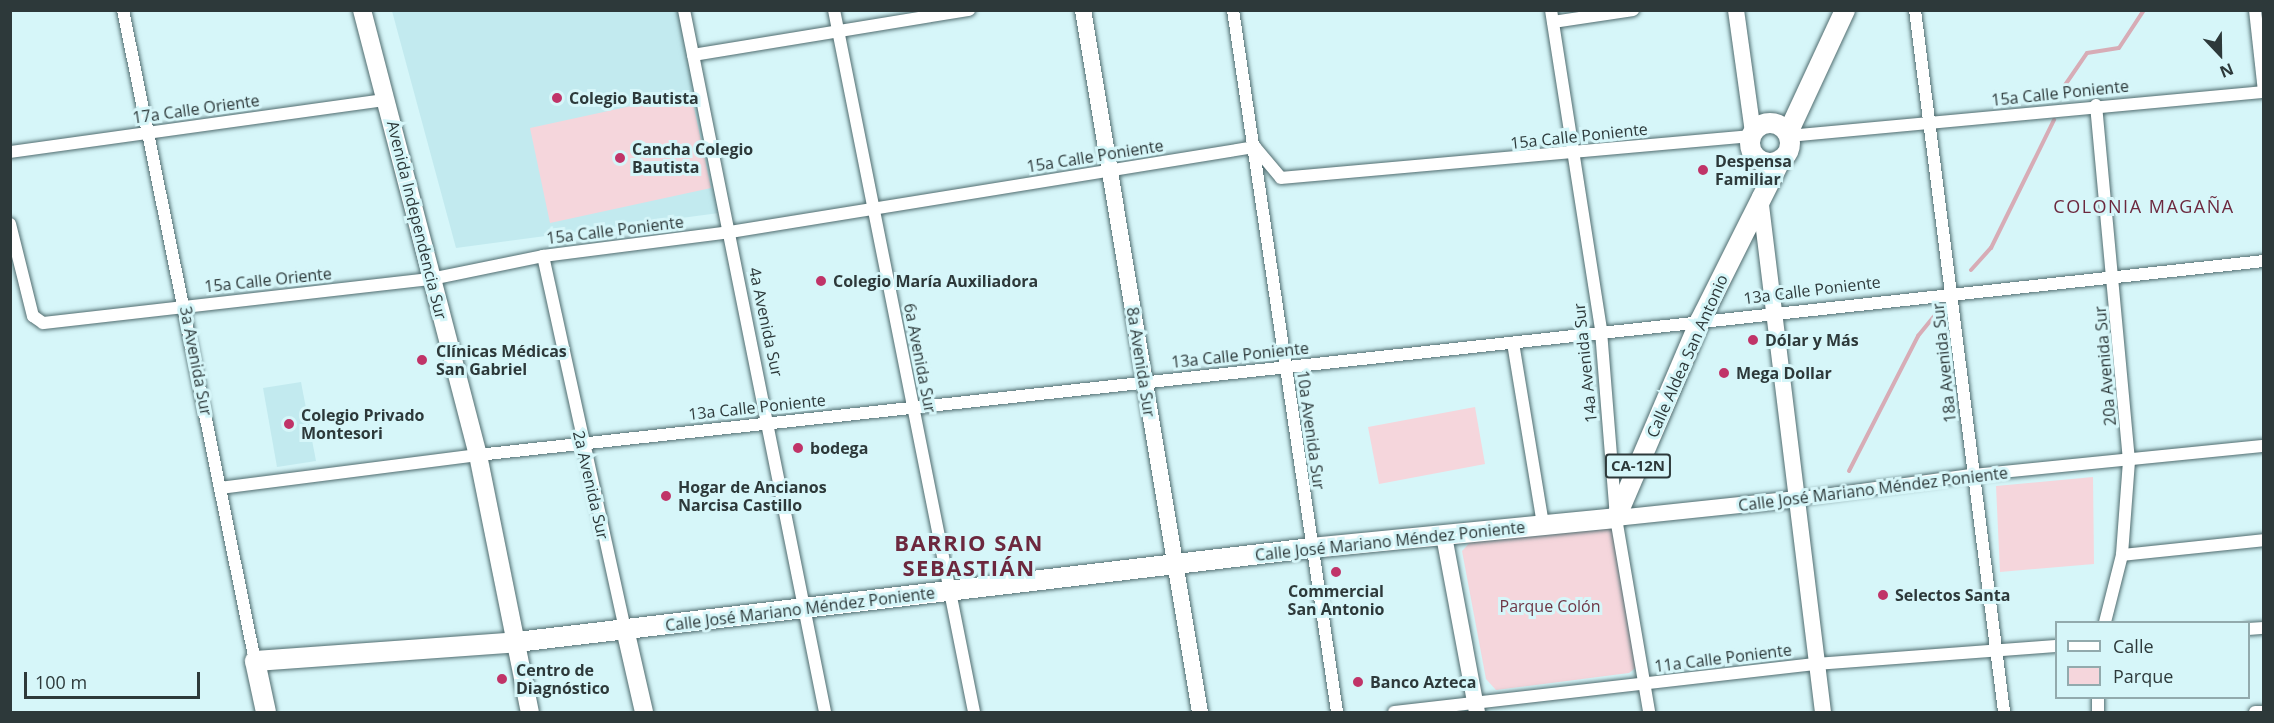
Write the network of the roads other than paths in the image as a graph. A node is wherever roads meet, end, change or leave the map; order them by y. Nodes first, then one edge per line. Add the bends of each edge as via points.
1 (123, 10) edge
2 (362, 10) edge
3 (684, 10) edge
4 (834, 10) edge
5 (969, 10) edge
6 (1083, 10) edge
7 (1233, 10) edge
8 (1633, 10) edge
9 (1736, 10) edge
10 (1845, 10) edge
11 (1915, 10) edge
12 (2255, 10) edge
13 (1552, 16) edge
14 (839, 34) junction
15 (693, 55) junction
16 (2264, 91) edge
17 (387, 100) junction
18 (2096, 105) junction
19 (1929, 123) junction
20 (1766, 131) junction
21 (147, 133) junction
22 (1255, 147) junction
23 (10, 152) edge
24 (1573, 153) junction
25 (1781, 159) junction
26 (1110, 170) junction
27 (1760, 196) junction
28 (873, 209) junction
29 (10, 224) edge
30 (730, 232) junction
31 (543, 256) junction
32 (2264, 261) edge
33 (2114, 274) junction
34 (431, 279) junction
35 (1953, 292) junction
36 (186, 306) junction
37 (1775, 311) junction
38 (1701, 321) junction
39 (1601, 332) junction
40 (1513, 343) junction
41 (1286, 366) junction
42 (1145, 381) junction
43 (912, 407) junction
44 (770, 423) junction
45 (581, 443) junction
46 (2264, 446) edge
47 (478, 454) junction
48 (2129, 461) junction
49 (1972, 475) junction
50 (220, 488) junction
51 (1796, 500) junction
52 (1616, 518) junction
53 (1543, 524) junction
54 (1444, 536) junction
55 (2264, 540) edge
56 (1311, 548) junction
57 (2122, 555) junction
58 (1174, 565) junction
59 (950, 592) junction
60 (806, 608) junction
61 (2105, 621) edge
62 (625, 629) junction
63 (517, 642) junction
64 (2055, 646) edge
65 (1997, 648) junction
66 (255, 662) junction
67 (1815, 664) junction
68 (1645, 683) junction
69 (1476, 708) edge
70 (266, 712) edge
71 (530, 712) edge
72 (644, 712) edge
73 (825, 712) edge
74 (974, 712) edge
75 (1200, 712) edge
76 (1336, 712) edge
77 (1394, 712) edge
78 (1649, 712) edge
79 (1823, 712) edge
80 (2004, 712) edge
81 (2256, 712) edge
82 (2264, 712) edge

1 - 21 street, 3a Avenida Sur
2 - 17 main road, Avenida Independencia Sur
3 - 15 street, 4a Avenida Sur
4 - 14 street, 6a Avenida Sur
5 - 14 street
6 - 26 street, 8a Avenida Sur
7 - 22 street, 10a Avenida Sur
8 - 13 street
9 - 20 street
10 - 20 main road via 1800,106
11 - 19 street, 18a Avenida Sur
12 - 16 street
13 - 24 street, 14a Avenida Sur
14 - 15 street
14 - 28 street, 6a Avenida Sur
15 - 30 street, 4a Avenida Sur
16 - 18 street, 15a Calle Poniente
17 - 21 street, 17a Calle Oriente
17 - 34 main road, Avenida Independencia Sur
18 - 19 street, 15a Calle Poniente
18 - 33 street, 20a Avenida Sur
19 - 20 street, 15a Calle Poniente
19 - 35 street, 18a Avenida Sur
20 - 24 street, 15a Calle Poniente
20 - 25 main road, Calle Aldea San Antonio via 1789,149
20 - 25 main road via 1763,162
20 - 27 main road
21 - 23 street, 17a Calle Oriente
21 - 36 street, 3a Avenida Sur
22 - 24 street, 15a Calle Poniente via 1281,178
22 - 26 street, 15a Calle Poniente
22 - 41 street, 10a Avenida Sur
24 - 39 street, 14a Avenida Sur
25 - 27 main road, Calle Aldea San Antonio
26 - 28 street, 15a Calle Poniente
26 - 42 street, 8a Avenida Sur
27 - 37 street
27 - 38 main road, Calle Aldea San Antonio
28 - 30 street, 15a Calle Poniente
28 - 43 street, 6a Avenida Sur
29 - 36 street, 15a Calle Oriente via 37,322
30 - 31 street, 15a Calle Poniente
30 - 44 street, 4a Avenida Sur
31 - 34 street, 15a Calle Poniente
31 - 45 street, 2a Avenida Sur
32 - 33 street, 13a Calle Poniente
33 - 35 street, 13a Calle Poniente
33 - 48 street, 20a Avenida Sur
34 - 36 street, 15a Calle Oriente
34 - 47 main road, Avenida Independencia Sur
35 - 37 street, 13a Calle Poniente
35 - 49 street, 18a Avenida Sur
36 - 50 street, 3a Avenida Sur
37 - 38 street, 13a Calle Poniente
37 - 51 street
38 - 39 street, 13a Calle Poniente
38 - 52 main road, Calle Aldea San Antonio / CA-12N
39 - 40 street, 13a Calle Poniente
39 - 52 street, 14a Avenida Sur
40 - 41 street, 13a Calle Poniente
40 - 53 street
41 - 42 street, 13a Calle Poniente
41 - 56 street, 10a Avenida Sur
42 - 43 street, 13a Calle Poniente
42 - 58 street, 8a Avenida Sur
43 - 44 street, 13a Calle Poniente
43 - 59 street, 6a Avenida Sur
44 - 45 street, 13a Calle Poniente
44 - 60 street, 4a Avenida Sur
45 - 47 street, 13a Calle Poniente
45 - 62 street, 2a Avenida Sur
46 - 48 street, Calle José Mariano Méndez Poniente
47 - 50 street, 13a Calle Poniente
47 - 63 main road, Avenida Independencia Sur
48 - 49 street, Calle José Mariano Méndez Poniente
48 - 57 street, 20a Avenida Sur
49 - 51 street, Calle José Mariano Méndez Poniente
49 - 65 street, 18a Avenida Sur
50 - 66 street, 3a Avenida Sur
51 - 52 street, Calle José Mariano Méndez Poniente
51 - 67 street
52 - 53 main road, Calle José Mariano Méndez Poniente
52 - 68 street, 14a Avenida Sur
53 - 54 main road, Calle José Mariano Méndez Poniente
54 - 56 main road, Calle José Mariano Méndez Poniente
54 - 69 street
55 - 57 street
56 - 58 main road, Calle José Mariano Méndez Poniente
56 - 76 street, 10a Avenida Sur
57 - 61 street, 20a Avenida Sur
58 - 59 main road, Calle José Mariano Méndez Poniente
58 - 75 street, 8a Avenida Sur
59 - 60 main road, Calle José Mariano Méndez Poniente
59 - 74 street, 6a Avenida Sur
60 - 62 main road, Calle José Mariano Méndez Poniente
60 - 73 street, 4a Avenida Sur
62 - 63 main road, Calle José Mariano Méndez Poniente
62 - 72 main road, 2a Avenida Sur
63 - 66 main road, Calle José Mariano Méndez Poniente
63 - 71 main road, Avenida Independencia Sur
64 - 65 street, 11a Calle Poniente
65 - 67 street, 11a Calle Poniente
65 - 80 street, 18a Avenida Sur
66 - 70 main road, 3a Avenida Sur
67 - 68 street, 11a Calle Poniente
67 - 79 street
68 - 69 street, 11a Calle Poniente
68 - 78 street, 14a Avenida Sur
69 - 77 street, 11a Calle Poniente
81 - 82 street

